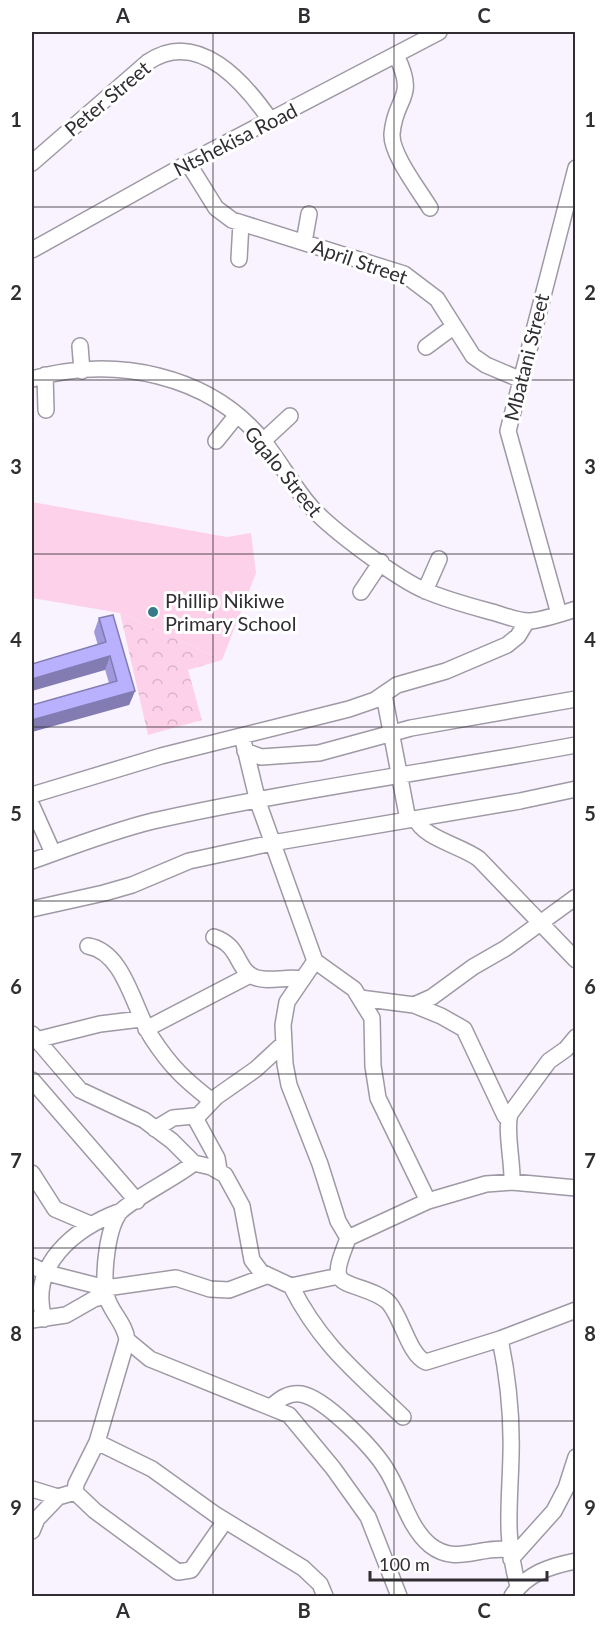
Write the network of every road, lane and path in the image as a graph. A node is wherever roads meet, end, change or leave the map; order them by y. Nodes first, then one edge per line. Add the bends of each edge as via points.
1 (439, 32) edge
2 (396, 55) junction
3 (271, 121) junction
4 (32, 163) edge
5 (188, 163) junction
6 (576, 168) edge
7 (572, 193) edge
8 (430, 208) dead end
9 (309, 214) dead end
10 (241, 223) junction
11 (32, 232) edge
12 (304, 242) junction
13 (35, 248) edge
14 (239, 258) dead end
15 (453, 327) junction
16 (80, 346) dead end
17 (426, 347) dead end
18 (81, 371) junction
19 (38, 377) edge
20 (519, 379) junction
21 (46, 410) dead end
22 (237, 415) junction
23 (290, 416) dead end
24 (216, 441) dead end
25 (263, 441) junction
26 (439, 559) dead end
27 (381, 562) junction
28 (425, 591) junction
29 (361, 592) dead end
30 (576, 609) edge
31 (559, 614) junction
32 (527, 621) junction
33 (384, 695) junction
34 (576, 699) edge
35 (391, 732) junction
36 (244, 743) junction
37 (576, 745) edge
38 (397, 775) junction
39 (576, 789) edge
40 (32, 795) edge
41 (258, 802) junction
42 (32, 806) edge
43 (412, 820) junction
44 (272, 843) junction
45 (54, 853) junction
46 (32, 861) edge
47 (576, 897) edge
48 (32, 909) edge
49 (540, 923) junction
50 (214, 937) dead end
51 (88, 946) dead end
52 (576, 960) edge
53 (315, 961) junction
54 (250, 975) junction
55 (302, 979) junction
56 (360, 998) junction
57 (414, 1005) junction
58 (144, 1024) junction
59 (34, 1037) edge
60 (576, 1037) edge
61 (283, 1044) junction
62 (32, 1080) edge
63 (212, 1101) junction
64 (505, 1116) dead end
65 (196, 1118) junction
66 (155, 1129) junction
67 (194, 1163) junction
68 (219, 1170) junction
69 (32, 1173) edge
70 (512, 1182) junction
71 (576, 1188) edge
72 (137, 1201) junction
73 (428, 1201) junction
74 (121, 1211) junction
75 (90, 1224) junction
76 (348, 1238) junction
77 (38, 1269) edge
78 (266, 1276) junction
79 (339, 1276) junction
80 (291, 1286) junction
81 (106, 1292) junction
82 (576, 1310) edge
83 (38, 1319) edge
84 (500, 1339) junction
85 (127, 1340) junction
86 (272, 1407) junction
87 (403, 1417) dead end
88 (97, 1442) junction
89 (576, 1457) edge
90 (32, 1489) edge
91 (75, 1492) junction
92 (58, 1497) junction
93 (225, 1521) junction
94 (32, 1531) edge
95 (510, 1554) junction
96 (576, 1561) edge
97 (514, 1593) edge
98 (325, 1596) edge
99 (399, 1596) edge

1 - 2 street, Ntshekisa Road
2 - 3 street, Ntshekisa Road
2 - 8 street via 406,85 393,142
3 - 4 street, Peter Street via 244,85 225,70 195,53 171,52 148,62
3 - 5 street, Ntshekisa Road
5 - 10 street, April Street via 216,208
5 - 13 street, Ntshekisa Road
6 - 7 street, Mbatani Street
7 - 20 street, Mbatani Street
9 - 12 street
10 - 12 street, April Street
10 - 14 street
11 - 13 street
12 - 15 street, April Street via 389,268 416,281 437,299
15 - 17 street
15 - 20 street, April Street via 479,361
16 - 18 street
18 - 19 street, Gqalo Street
18 - 22 street, Gqalo Street via 166,377 210,395
19 - 21 street
20 - 31 street, Mbatani Street via 508,421 508,440
22 - 24 street
22 - 25 street, Gqalo Street
23 - 25 street
25 - 27 street, Gqalo Street via 314,510
26 - 28 street
27 - 28 street, Gqalo Street
27 - 29 street
28 - 32 street, Gqalo Street
30 - 31 street, Gqalo Street
31 - 32 street, Gqalo Street
32 - 33 street via 507,645 446,671 397,686
33 - 35 street
33 - 36 street
34 - 35 street
35 - 36 street via 309,754 261,757
35 - 38 street
36 - 40 street via 160,756
36 - 41 street
37 - 38 street
38 - 41 street
38 - 43 street
39 - 43 street
41 - 44 street
41 - 45 street via 152,822
42 - 45 street
43 - 44 street
43 - 49 street via 429,834 479,859
44 - 48 street via 189,861 132,885
44 - 53 street
45 - 46 street
47 - 49 street
49 - 52 street
49 - 57 street via 432,997
50 - 54 street via 232,947
51 - 58 street via 110,956
53 - 55 street
53 - 56 street via 351,986
54 - 55 street
54 - 58 street
55 - 61 street via 287,1002
56 - 57 street
56 - 73 street via 373,1022 378,1098
57 - 64 street via 466,1032
58 - 59 street via 100,1024
58 - 63 street via 177,1073
59 - 66 street via 80,1090
60 - 70 street via 549,1061 510,1114
61 - 63 street via 256,1070
61 - 76 street via 289,1085 321,1164 338,1221
62 - 72 street
63 - 65 street
65 - 66 street via 173,1118
65 - 68 street via 217,1158
66 - 67 street
67 - 68 street
67 - 72 street
68 - 78 street via 242,1206 252,1260
69 - 75 street via 55,1209
70 - 71 street
70 - 73 street via 454,1192
72 - 74 street
73 - 76 street
74 - 75 street
74 - 81 street via 108,1246
75 - 77 street
76 - 79 street
77 - 81 street
77 - 83 street
78 - 80 street
78 - 81 street via 229,1290 210,1289 176,1278
79 - 80 street
79 - 84 street via 346,1284 373,1291 388,1303 422,1361 432,1362
80 - 87 street via 325,1342
81 - 83 street via 66,1315
81 - 85 street
82 - 84 street
84 - 95 street via 507,1372 510,1431
85 - 86 street via 150,1359
85 - 88 street
86 - 95 street via 287,1396 301,1394 337,1416 383,1464 430,1545 455,1556 488,1548
86 - 99 street via 289,1415 364,1509
88 - 91 street
88 - 93 street via 152,1468
89 - 95 street via 554,1511
90 - 92 street
91 - 92 street
91 - 93 street via 178,1572 191,1570
92 - 94 street
93 - 98 street via 303,1568 320,1584
95 - 97 street
96 - 97 street via 555,1565

